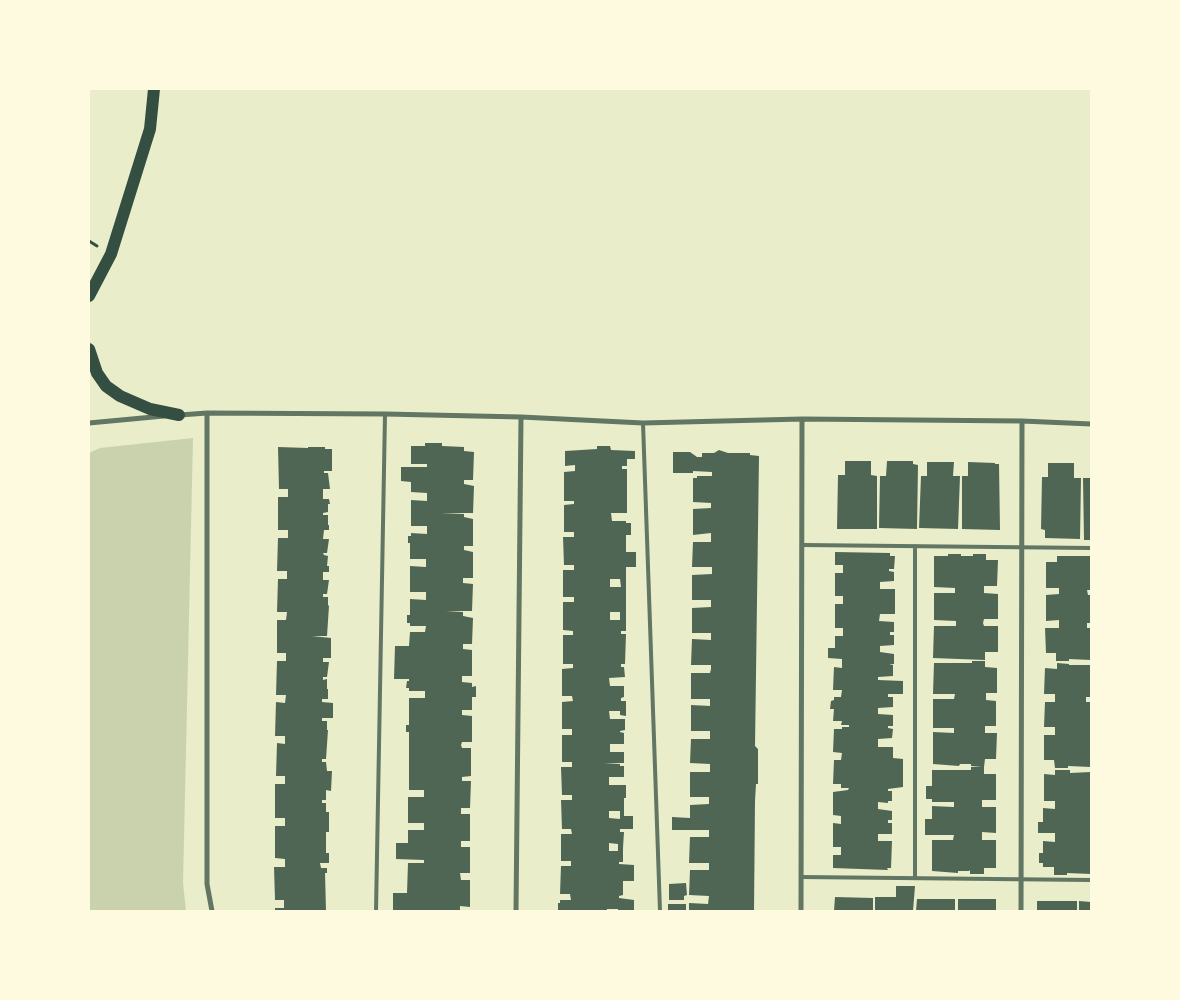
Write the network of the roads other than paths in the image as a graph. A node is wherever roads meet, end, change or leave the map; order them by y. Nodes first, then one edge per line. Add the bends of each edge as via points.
1 (154, 89) edge
2 (89, 296) edge
3 (89, 349) edge
4 (207, 413) junction
5 (385, 414) junction
6 (179, 415) junction
7 (521, 417) junction
8 (802, 419) junction
9 (1022, 421) junction
10 (89, 423) edge
11 (643, 423) junction
12 (1091, 424) edge
13 (803, 545) junction
14 (915, 546) junction
15 (1022, 548) junction
16 (1091, 548) edge
17 (801, 877) junction
18 (915, 878) junction
19 (1021, 879) junction
20 (1091, 880) edge
21 (212, 911) edge
22 (376, 911) edge
23 (516, 911) edge
24 (660, 911) edge
25 (801, 911) edge
26 (1021, 911) edge

1 - 2 main road via 150,129 112,254
3 - 6 main road via 97,373 106,386 150,409
4 - 5 street
4 - 6 street
4 - 21 street via 207,884
5 - 7 street
5 - 22 lane
6 - 10 street
7 - 11 street
7 - 23 street
8 - 9 street
8 - 11 street
8 - 13 street
9 - 12 street
9 - 15 street
11 - 24 lane
13 - 14 lane
13 - 17 street
14 - 15 lane
14 - 18 lane
15 - 16 lane
15 - 19 street
17 - 18 lane
17 - 25 street
18 - 19 lane
19 - 20 lane
19 - 26 street

